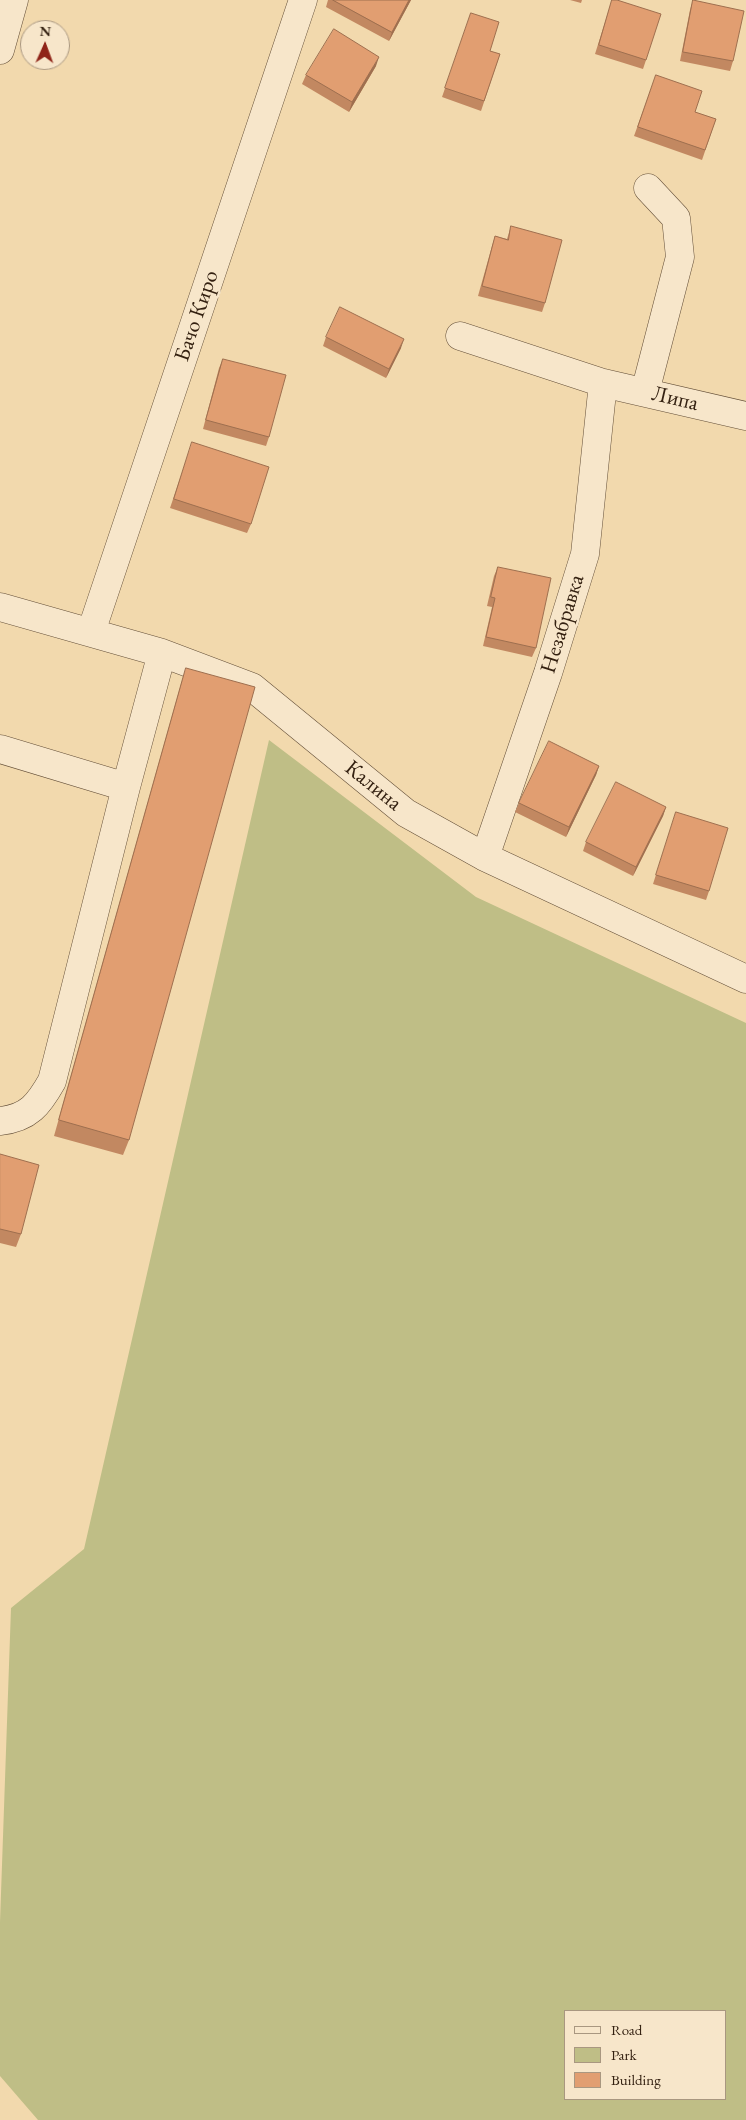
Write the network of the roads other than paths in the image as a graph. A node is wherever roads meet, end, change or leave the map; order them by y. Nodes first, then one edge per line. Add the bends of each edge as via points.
1 (14, 0) edge
2 (303, 0) edge
3 (0, 50) edge
4 (648, 188) dead end
5 (460, 336) dead end
6 (603, 383) junction
7 (645, 392) junction
8 (746, 416) edge
9 (0, 607) edge
10 (91, 632) junction
11 (162, 653) junction
12 (0, 749) edge
13 (126, 788) junction
14 (486, 857) junction
15 (746, 978) edge
16 (0, 1121) edge

1 - 3 street
2 - 10 street, Бачо Киро
4 - 7 street via 676,218 680,257
5 - 6 street, Липа
6 - 7 street, Липа
6 - 14 street, Незабравка via 585,554
7 - 8 street, Липа
9 - 10 street, Калина
10 - 11 street, Калина
11 - 13 street
11 - 14 street, Калина via 252,687 406,813
12 - 13 street
13 - 16 street via 52,1080 40,1100 25,1115
14 - 15 street, Калина

